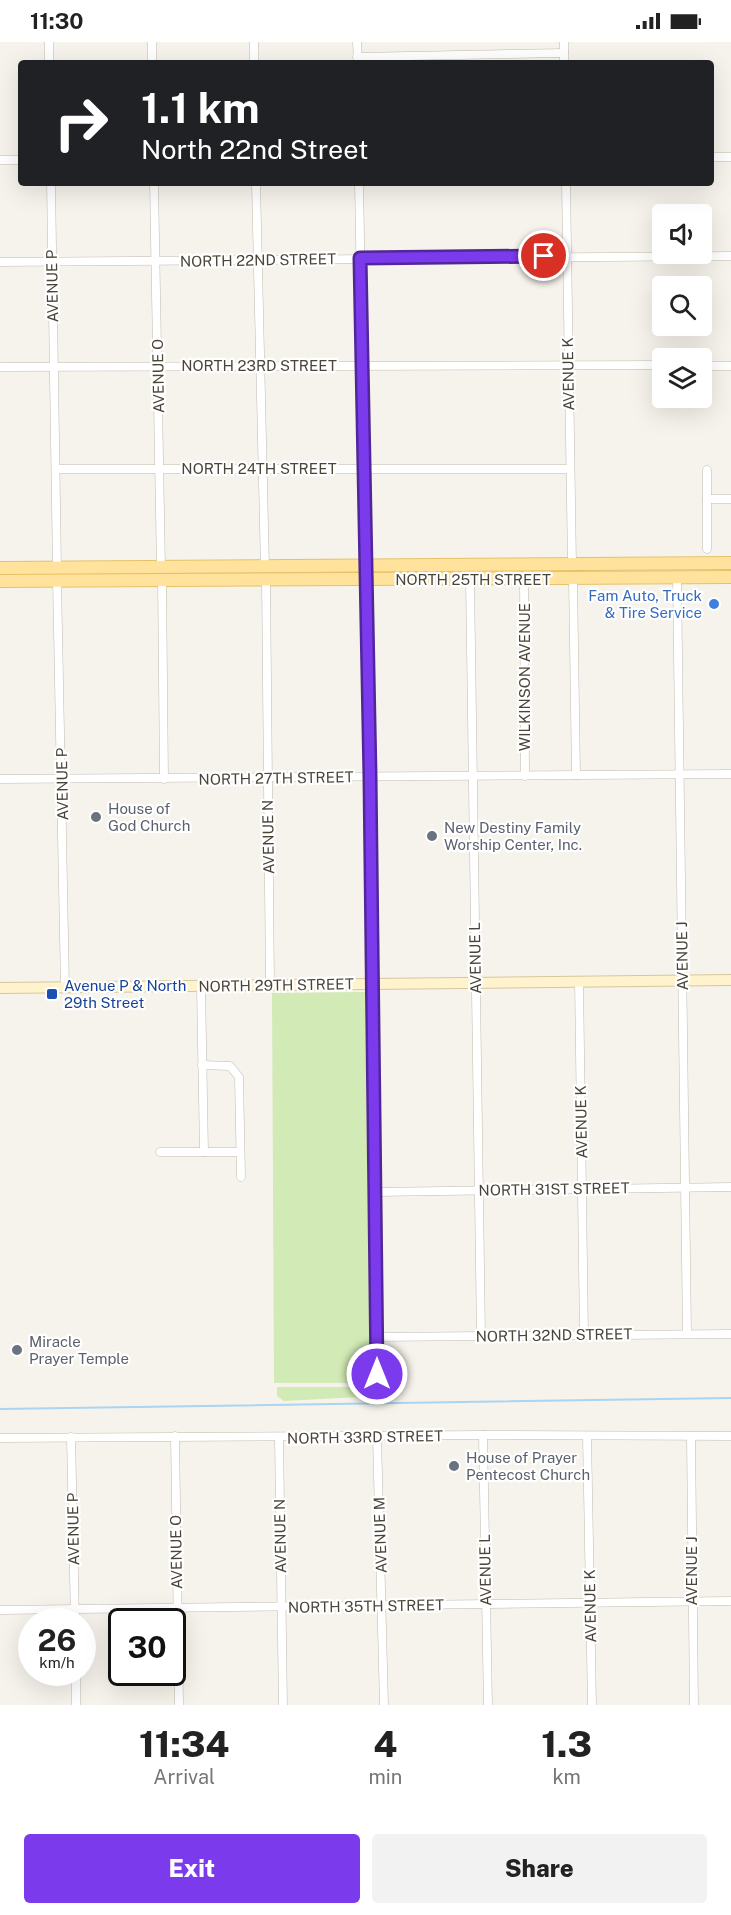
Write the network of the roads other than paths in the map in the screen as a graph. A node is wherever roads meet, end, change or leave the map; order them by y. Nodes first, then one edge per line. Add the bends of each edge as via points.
1 (48, 42) edge
2 (152, 42) edge
3 (254, 42) edge
4 (357, 42) edge
5 (564, 42) edge
6 (564, 53) junction
7 (49, 60) edge
8 (152, 60) edge
9 (254, 60) edge
10 (358, 60) edge
11 (564, 60) edge
12 (714, 157) edge
13 (731, 157) edge
14 (0, 160) edge
15 (18, 160) edge
16 (51, 186) edge
17 (154, 186) edge
18 (256, 186) edge
19 (359, 186) edge
20 (566, 186) edge
21 (567, 256) junction
22 (731, 256) edge
23 (360, 258) junction
24 (155, 261) junction
25 (257, 261) junction
26 (0, 262) edge
27 (51, 262) junction
28 (157, 365) junction
29 (261, 365) junction
30 (363, 365) junction
31 (567, 365) junction
32 (652, 365) edge
33 (53, 366) junction
34 (712, 366) edge
35 (731, 366) edge
36 (0, 367) edge
37 (365, 467) junction
38 (159, 468) junction
39 (263, 468) junction
40 (56, 469) junction
41 (570, 469) junction
42 (707, 470) dead end
43 (707, 499) junction
44 (731, 500) edge
45 (707, 549) dead end
46 (731, 563) edge
47 (572, 565) junction
48 (366, 567) junction
49 (0, 568) edge
50 (265, 568) junction
51 (57, 574) junction
52 (161, 574) junction
53 (731, 577) edge
54 (524, 578) junction
55 (573, 578) junction
56 (677, 578) junction
57 (470, 579) junction
58 (486, 579) junction
59 (366, 580) junction
60 (0, 581) edge
61 (266, 581) junction
62 (678, 774) junction
63 (731, 774) edge
64 (576, 775) junction
65 (472, 776) junction
66 (525, 776) junction
67 (370, 777) junction
68 (63, 778) junction
69 (164, 778) junction
70 (267, 778) junction
71 (0, 779) edge
72 (682, 980) junction
73 (731, 980) edge
74 (579, 981) junction
75 (476, 983) junction
76 (372, 984) junction
77 (270, 985) junction
78 (201, 986) junction
79 (65, 987) junction
80 (0, 988) edge
81 (202, 1065) junction
82 (160, 1152) dead end
83 (204, 1152) junction
84 (240, 1152) junction
85 (241, 1177) dead end
86 (686, 1187) junction
87 (731, 1187) edge
88 (583, 1188) junction
89 (478, 1190) junction
90 (377, 1192) junction
91 (687, 1334) junction
92 (731, 1334) edge
93 (584, 1335) junction
94 (481, 1336) junction
95 (377, 1337) junction
96 (377, 1374) dead end
97 (483, 1435) junction
98 (175, 1436) junction
99 (587, 1436) junction
100 (731, 1436) edge
101 (71, 1437) junction
102 (377, 1437) junction
103 (691, 1437) junction
104 (0, 1438) edge
105 (279, 1438) junction
106 (731, 1601) edge
107 (691, 1602) junction
108 (590, 1603) junction
109 (382, 1605) junction
110 (486, 1606) junction
111 (281, 1607) junction
112 (75, 1608) edge
113 (177, 1608) edge
114 (186, 1609) edge
115 (0, 1610) edge
116 (18, 1610) edge
117 (76, 1686) edge
118 (179, 1686) edge
119 (76, 1705) edge
120 (179, 1705) edge
121 (283, 1705) edge
122 (384, 1705) edge
123 (488, 1705) edge
124 (592, 1705) edge
125 (694, 1705) edge

1 - 7 street
2 - 8 street
3 - 9 street
4 - 10 street
5 - 6 street
6 - 10 street
6 - 11 street
12 - 13 street
14 - 15 street
16 - 27 street, AVENUE P
17 - 24 street, AVENUE O
18 - 25 street
19 - 23 street
20 - 21 street, AVENUE K
21 - 22 street, NORTH 22ND STREET
21 - 23 street, NORTH 22ND STREET
21 - 31 street, AVENUE K
23 - 25 street, NORTH 22ND STREET
23 - 30 street
24 - 25 street, NORTH 22ND STREET
24 - 27 street, NORTH 22ND STREET
24 - 28 street, AVENUE O
25 - 29 street
26 - 27 street, NORTH 22ND STREET
27 - 33 street, AVENUE P
28 - 29 street, NORTH 23RD STREET
28 - 33 street, NORTH 23RD STREET
28 - 38 street, AVENUE O
29 - 30 street, NORTH 23RD STREET
29 - 39 street
30 - 31 street, NORTH 23RD STREET
30 - 37 street
31 - 32 street, NORTH 23RD STREET
31 - 41 street, AVENUE K
33 - 36 street, NORTH 23RD STREET
33 - 40 street, AVENUE P
34 - 35 street
37 - 39 street, NORTH 24TH STREET
37 - 41 street, NORTH 24TH STREET
37 - 48 street
38 - 39 street, NORTH 24TH STREET
38 - 40 street, NORTH 24TH STREET
38 - 52 street, AVENUE O
39 - 50 street
40 - 51 street, AVENUE P
41 - 47 street, AVENUE K
42 - 43 street
43 - 44 street
43 - 45 street
46 - 47 main road, NORTH 25TH STREET
47 - 48 main road, NORTH 25TH STREET
47 - 58 main road via 559,573 496,573
48 - 50 main road, NORTH 25TH STREET
48 - 59 street
49 - 51 main road, NORTH 25TH STREET
50 - 52 main road, NORTH 25TH STREET
51 - 52 main road, NORTH 25TH STREET
51 - 52 main road, NORTH 25TH STREET via 78,580 88,575
51 - 60 main road, NORTH 25TH STREET
51 - 68 street, AVENUE P
52 - 61 main road, NORTH 25TH STREET
52 - 69 street, AVENUE O
53 - 56 main road, NORTH 25TH STREET
54 - 55 main road, NORTH 25TH STREET
54 - 58 main road, NORTH 25TH STREET
54 - 66 street, WILKINSON AVENUE
55 - 56 main road, NORTH 25TH STREET
55 - 64 street
56 - 62 street, AVENUE J
57 - 58 main road, NORTH 25TH STREET
57 - 59 main road, NORTH 25TH STREET
57 - 65 street, AVENUE L
59 - 61 main road, NORTH 25TH STREET
59 - 67 street
61 - 70 street, AVENUE N
62 - 63 street, NORTH 27TH STREET
62 - 64 street, NORTH 27TH STREET
62 - 72 street, AVENUE J
64 - 66 street, NORTH 27TH STREET
65 - 66 street, NORTH 27TH STREET
65 - 67 street, NORTH 27TH STREET
65 - 75 street, AVENUE L
67 - 70 street, NORTH 27TH STREET
67 - 76 street
68 - 69 street, NORTH 27TH STREET
68 - 71 street, NORTH 27TH STREET
68 - 79 street, AVENUE P
69 - 70 street, NORTH 27TH STREET
70 - 77 street, AVENUE N
72 - 73 street, NORTH 29TH STREET
72 - 74 street, NORTH 29TH STREET
72 - 86 street, AVENUE J
74 - 75 street, NORTH 29TH STREET
74 - 88 street, AVENUE K
75 - 76 street, NORTH 29TH STREET
75 - 89 street, AVENUE L
76 - 77 street, NORTH 29TH STREET
76 - 90 street
77 - 78 street, NORTH 29TH STREET
78 - 79 street, NORTH 29TH STREET
78 - 81 street
79 - 80 street, NORTH 29TH STREET
81 - 83 street
81 - 84 street via 230,1066 239,1077
82 - 83 street
83 - 84 street
84 - 85 street
86 - 87 street, NORTH 31ST STREET
86 - 88 street, NORTH 31ST STREET
86 - 91 street, AVENUE J
88 - 89 street, NORTH 31ST STREET
88 - 93 street, AVENUE K
89 - 90 street, NORTH 31ST STREET
89 - 94 street, AVENUE L
90 - 95 street
91 - 92 street, NORTH 32ND STREET
91 - 93 street, NORTH 32ND STREET
93 - 94 street, NORTH 32ND STREET
94 - 95 street, NORTH 32ND STREET
95 - 96 street
97 - 99 street, NORTH 33RD STREET
97 - 102 street, NORTH 33RD STREET
97 - 110 street, AVENUE L
98 - 101 street, NORTH 33RD STREET
98 - 105 street, NORTH 33RD STREET
98 - 113 street, AVENUE O
99 - 103 street, NORTH 33RD STREET
99 - 108 street, AVENUE K
100 - 103 street, NORTH 33RD STREET
101 - 104 street, NORTH 33RD STREET
101 - 112 street, AVENUE P
102 - 105 street, NORTH 33RD STREET
102 - 109 street, AVENUE M
103 - 107 street, AVENUE J
105 - 111 street, AVENUE N
106 - 107 street, NORTH 35TH STREET
107 - 108 street, NORTH 35TH STREET
107 - 125 street, AVENUE J
108 - 110 street, NORTH 35TH STREET
108 - 124 street, AVENUE K
109 - 110 street, NORTH 35TH STREET
109 - 111 street, NORTH 35TH STREET
109 - 122 street, AVENUE M
110 - 123 street, AVENUE L
111 - 114 street, NORTH 35TH STREET
111 - 121 street, AVENUE N
115 - 116 street, NORTH 35TH STREET
117 - 119 street
118 - 120 street, AVENUE O

